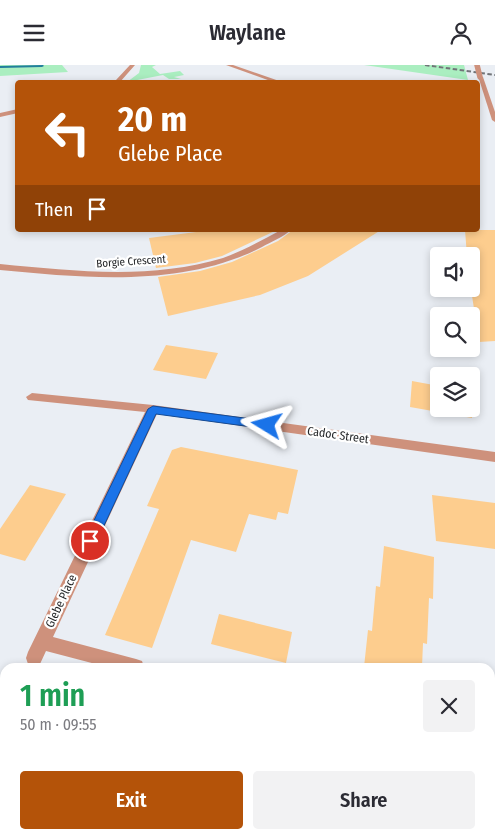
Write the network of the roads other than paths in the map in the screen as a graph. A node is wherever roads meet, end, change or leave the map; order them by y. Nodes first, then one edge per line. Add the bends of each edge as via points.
1 (133, 65) edge
2 (228, 65) edge
3 (477, 65) edge
4 (116, 80) edge
5 (274, 80) edge
6 (480, 101) edge
7 (487, 101) junction
8 (15, 112) edge
9 (0, 115) edge
10 (15, 116) edge
11 (495, 120) edge
12 (284, 232) edge
13 (0, 267) edge
14 (32, 397) dead end
15 (153, 409) junction
16 (495, 457) edge
17 (42, 643) junction
18 (34, 658) dead end
19 (120, 663) edge

1 - 4 street
2 - 5 street
3 - 7 street, bridge
6 - 7 street
7 - 11 street
8 - 9 street
9 - 10 street
12 - 13 street, Borgie Crescent via 218,262 153,273 82,275
14 - 15 street, Cadoc Street
15 - 16 street, Cadoc Street
15 - 17 street, Glebe Place
17 - 18 street, Glebe Place
17 - 19 street

